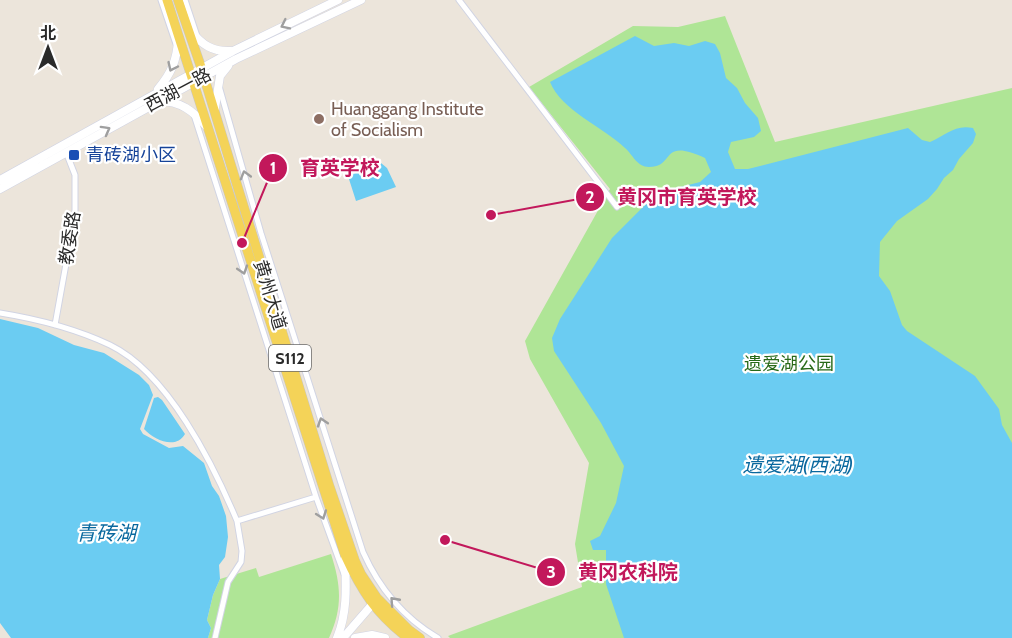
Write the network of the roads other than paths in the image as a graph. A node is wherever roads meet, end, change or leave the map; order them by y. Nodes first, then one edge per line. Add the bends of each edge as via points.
1 (160, 0) edge
2 (168, 0) edge
3 (178, 0) edge
4 (185, 0) edge
5 (338, 0) edge
6 (361, 0) edge
7 (459, 0) edge
8 (188, 29) junction
9 (178, 33) junction
10 (198, 41) junction
11 (178, 49) junction
12 (233, 51) junction
13 (236, 59) junction
14 (203, 72) junction
15 (193, 77) junction
16 (218, 83) junction
17 (155, 98) junction
18 (215, 113) junction
19 (194, 114) junction
20 (210, 131) junction
21 (66, 152) junction
22 (0, 180) edge
23 (0, 189) edge
24 (617, 207) dead end
25 (0, 313) edge
26 (55, 326) junction
27 (316, 497) junction
28 (237, 521) junction
29 (345, 555) junction
30 (346, 579) junction
31 (375, 602) junction
32 (215, 638) edge
33 (337, 638) edge
34 (343, 638) edge
35 (355, 638) edge
36 (385, 638) edge
37 (408, 638) edge
38 (420, 638) edge
39 (438, 638) edge

1 - 11 street
2 - 9 main road, 黄州大道 / S112
3 - 8 main road, 黄州大道 / S112
4 - 10 street
5 -> 12 main road, 西湖一路
6 - 13 main road, 西湖一路
7 - 24 street
8 - 10 main road
8 - 14 main road, 黄州大道 / S112
9 - 11 main road
9 - 15 main road, 黄州大道 / S112
10 - 12 main road via 215,50
11 -> 17 main road via 173,69
12 - 14 main road, 西湖一路
13 - 14 main road, 西湖一路
13 - 16 main road
14 - 15 main road, 西湖一路
14 - 18 main road, 黄州大道 / S112
15 - 17 main road, 西湖一路
15 - 20 main road, 黄州大道 / S112
16 - 18 main road
39 -> 16 street via 414,622 382,588 363,552 261,233
17 - 19 main road via 180,104
21 -> 17 main road, 西湖一路
17 - 22 main road, 西湖一路
18 - 31 main road, 黄州大道 / S112 via 348,542
19 - 20 main road
19 -> 27 street
20 - 29 main road, 黄州大道 / S112
21 - 23 main road, 西湖一路
21 - 26 street, 教委路 via 75,175 75,214
25 - 26 street
26 - 28 street via 111,346 162,386 220,480
27 - 28 street
27 -> 30 street
28 - 32 street via 241,562 228,582
29 - 30 main road
29 - 31 main road, 黄州大道 / S112 via 355,578
30 - 33 main road via 344,620
31 - 34 main road
31 - 37 main road, 黄州大道 / S112
31 - 38 main road, 黄州大道 / S112
35 - 36 main road

